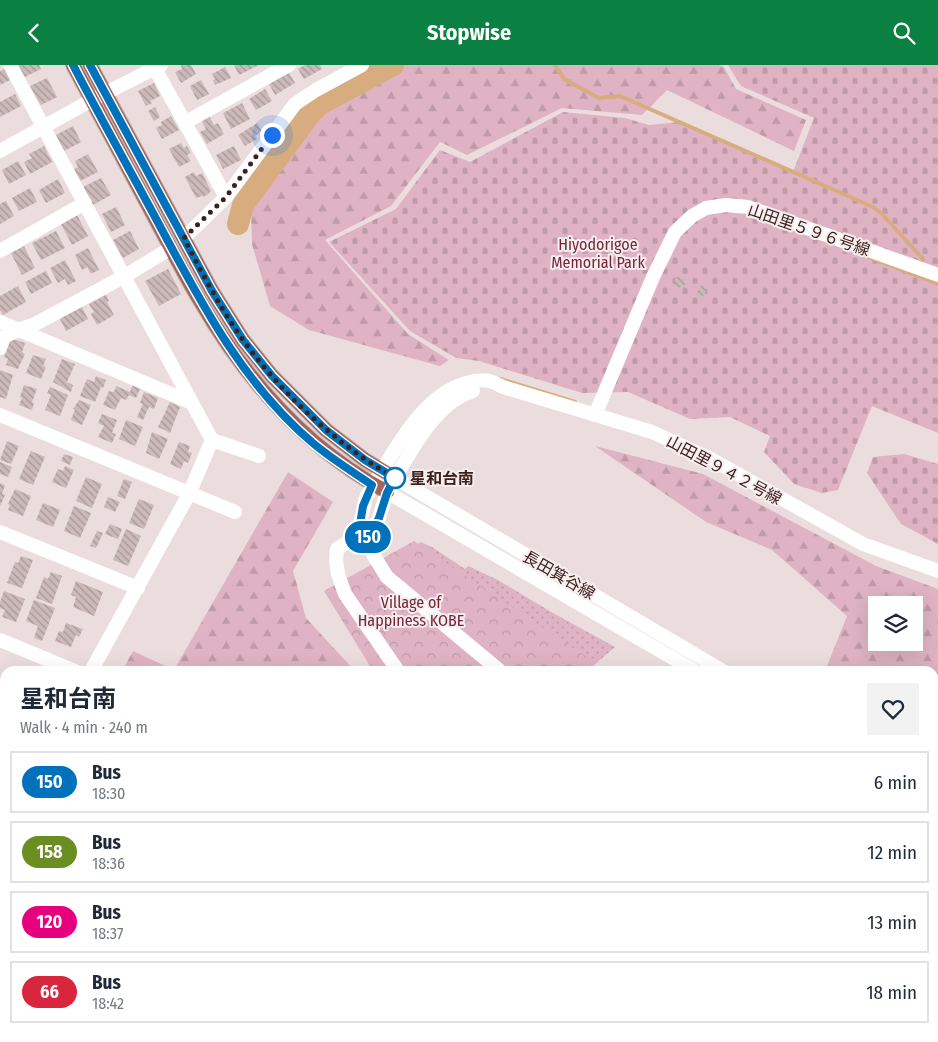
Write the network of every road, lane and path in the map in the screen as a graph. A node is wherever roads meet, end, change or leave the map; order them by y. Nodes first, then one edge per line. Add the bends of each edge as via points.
1 (10, 65) edge
2 (73, 65) edge
3 (90, 65) edge
4 (289, 65) edge
5 (362, 65) edge
6 (157, 66) edge
7 (105, 94) junction
8 (92, 101) junction
9 (186, 122) junction
10 (44, 128) junction
11 (0, 151) edge
12 (226, 197) junction
13 (85, 203) junction
14 (184, 238) junction
15 (171, 248) junction
16 (0, 251) edge
17 (938, 275) edge
18 (125, 276) junction
19 (0, 322) edge
20 (18, 330) junction
21 (0, 348) edge
22 (503, 387) junction
23 (190, 402) junction
24 (0, 415) edge
25 (595, 415) junction
26 (212, 440) junction
27 (259, 456) dead end
28 (382, 471) junction
29 (395, 478) junction
30 (372, 485) junction
31 (387, 493) junction
32 (189, 494) junction
33 (235, 512) dead end
34 (0, 532) edge
35 (366, 541) junction
36 (938, 571) edge
37 (138, 588) junction
38 (0, 640) edge
39 (63, 666) edge
40 (94, 666) edge
41 (395, 666) edge
42 (494, 666) edge
43 (686, 666) edge
44 (715, 666) edge

1 - 10 street
2 - 8 main road
3 - 7 main road
4 - 9 street
5 - 12 street via 295,104
6 - 7 street
6 - 9 street
7 - 8 street
7 - 14 main road
8 - 10 street
8 - 15 main road
9 - 12 street
10 - 11 street
10 - 13 street
12 - 14 street
13 - 16 street
13 - 18 street
14 - 28 main road via 243,340 272,376 326,430
15 - 18 street
15 - 30 main road via 199,299 258,386 314,444
17 - 25 street, 山田里５９６号線 via 748,207 726,205 706,208 675,232
18 - 20 street
18 - 23 street
19 - 20 street
20 - 21 street via 4,337
20 - 23 street
22 - 25 street, 山田里９４２号線
22 - 28 street, 山田里９４２号線 via 476,380 446,392 428,406 410,428
22 - 29 street, 山田里９４２号線 via 476,389 450,402 438,413
23 - 26 street
24 - 32 street
25 - 36 street, 山田里９４２号線 via 652,432 709,458 863,544
26 - 27 street
26 - 32 street
28 - 29 main road
28 - 30 street, 山田里９４２号線
29 - 31 street, 山田里９４２号線
29 - 44 street, 長田箕谷線
30 - 31 main road
30 - 35 street, 山田里９４２号線 via 360,524
31 - 35 street, 山田里９４２号線 via 379,518
31 - 43 street, 長田箕谷線
32 - 33 street
32 - 37 street
34 - 37 street
35 - 41 street via 349,541 337,549 338,575 345,594
35 - 42 street, 山田里９４２号線 via 387,577
37 - 40 street
38 - 39 street

